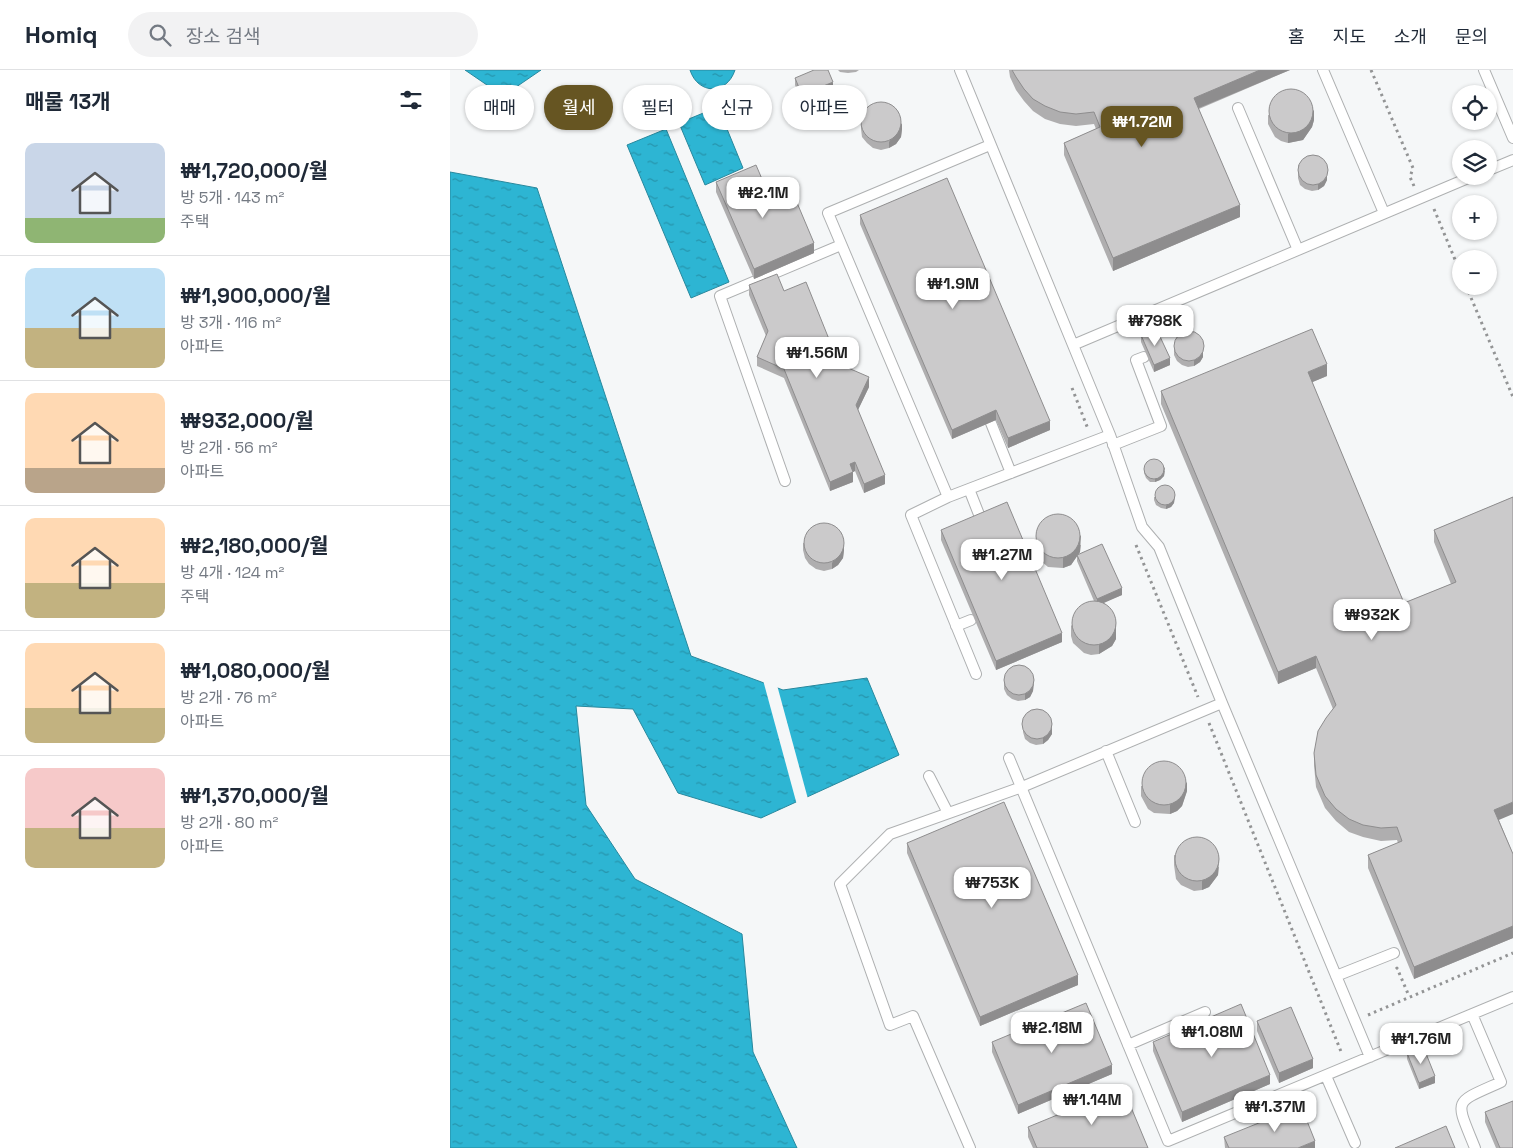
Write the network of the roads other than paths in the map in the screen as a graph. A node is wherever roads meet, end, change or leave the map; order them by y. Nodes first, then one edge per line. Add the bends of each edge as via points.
1 (960, 70) edge
2 (1323, 70) edge
3 (1484, 70) edge
4 (1238, 108) dead end
5 (1513, 138) edge
6 (990, 145) junction
7 (1513, 160) edge
8 (1497, 167) edge
9 (1452, 184) edge
10 (1384, 213) junction
11 (842, 245) junction
12 (1298, 250) junction
13 (1073, 345) junction
14 (1144, 357) edge
15 (991, 423) edge
16 (1111, 440) junction
17 (1011, 473) junction
18 (785, 481) dead end
19 (969, 489) junction
20 (948, 497) junction
21 (980, 517) edge
22 (971, 620) edge
23 (956, 626) junction
24 (976, 674) dead end
25 (1222, 703) junction
26 (1106, 751) junction
27 (1009, 758) dead end
28 (929, 776) dead end
29 (1022, 786) junction
30 (948, 813) junction
31 (1135, 822) dead end
32 (1394, 953) dead end
33 (1336, 976) junction
34 (1513, 997) edge
35 (1206, 1012) dead end
36 (1472, 1014) junction
37 (1128, 1045) junction
38 (1370, 1057) junction
39 (1326, 1076) junction
40 (1355, 1142) dead end
41 (970, 1148) edge
42 (1475, 1148) edge

1 - 6 lane
2 - 10 lane
3 - 5 lane
4 - 12 lane
6 - 11 lane via 828,214
6 - 13 lane
7 - 8 lane
9 - 10 lane
10 - 12 lane
11 - 18 lane via 720,296
11 - 20 lane
12 - 13 lane
13 - 16 lane
14 - 16 lane via 1136,360 1161,426
15 - 17 lane
16 - 17 lane
16 - 25 lane via 1142,527 1159,547
17 - 19 lane
19 - 20 lane
19 - 21 lane
20 - 23 lane via 911,515
22 - 23 lane
23 - 24 lane
25 - 26 lane
25 - 33 lane
26 - 29 lane
26 - 31 lane
27 - 29 lane
28 - 30 lane
29 - 30 lane
29 - 37 lane
30 - 41 lane via 890,834 840,884 890,1025 913,1016
32 - 33 lane
33 - 38 lane
34 - 36 lane
35 - 37 lane
36 - 38 lane
36 - 42 lane via 1502,1082 1466,1098 1461,1105 1460,1112
37 - 39 lane via 1168,1141
38 - 39 lane
39 - 40 lane

